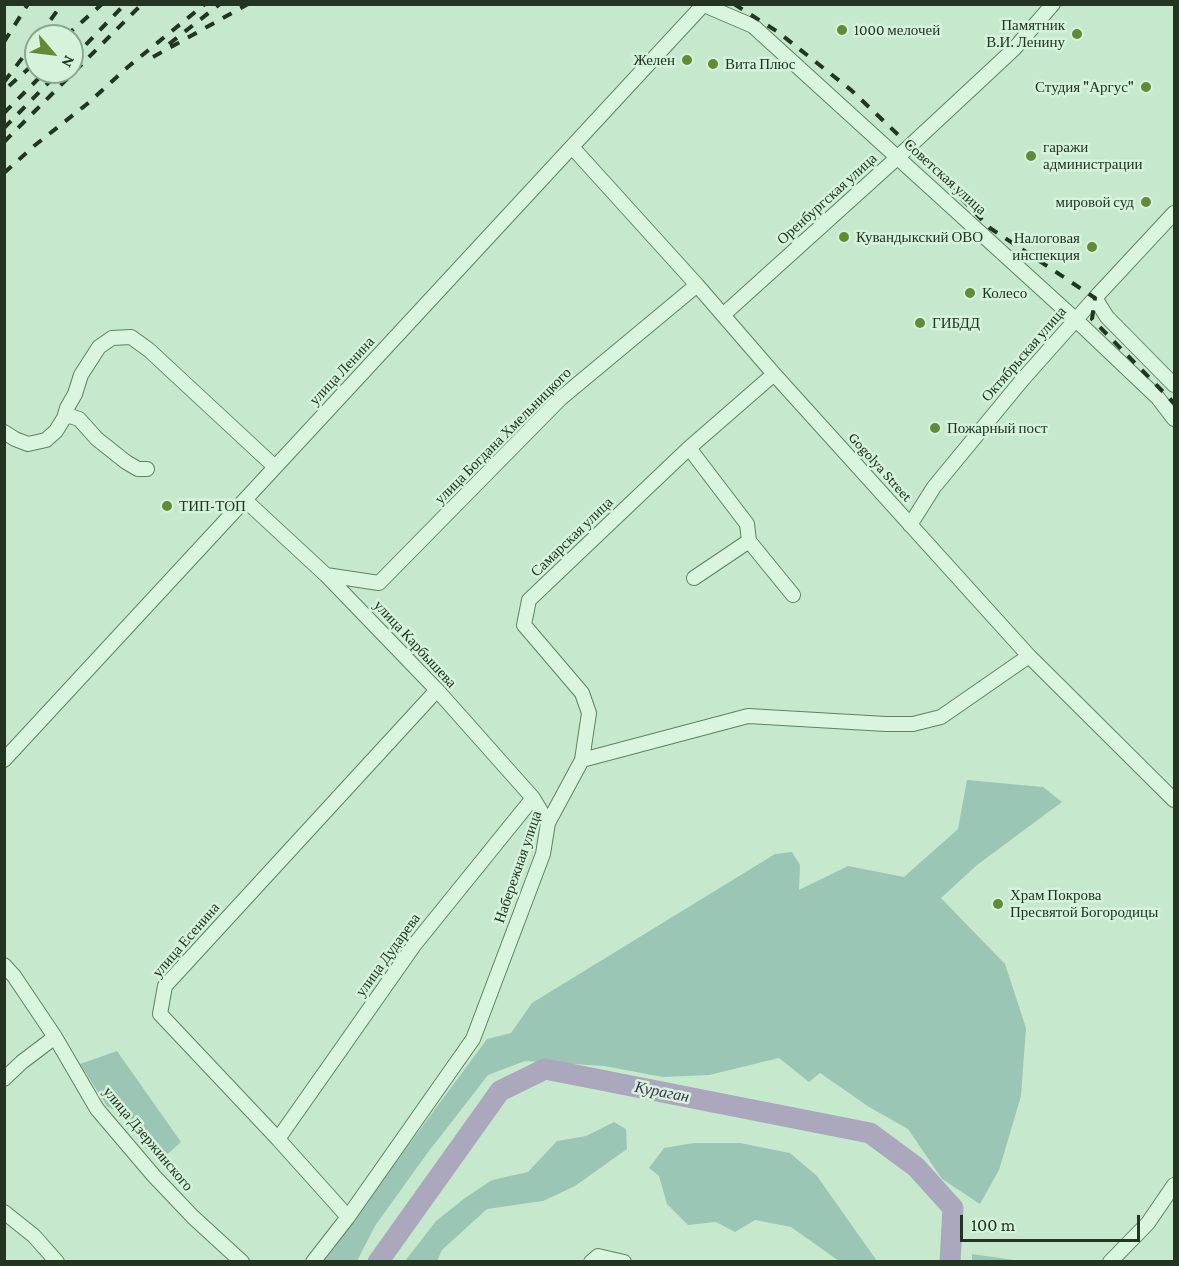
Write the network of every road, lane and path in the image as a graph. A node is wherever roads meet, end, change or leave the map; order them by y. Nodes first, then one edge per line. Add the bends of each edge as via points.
1 (1053, 4) edge
2 (704, 5) edge
3 (572, 147) junction
4 (898, 157) junction
5 (1174, 213) edge
6 (697, 285) junction
7 (1095, 298) junction
8 (723, 315) junction
9 (1076, 320) junction
10 (774, 374) junction
11 (1174, 385) edge
12 (64, 418) junction
13 (1174, 419) edge
14 (4, 432) edge
15 (689, 448) junction
16 (275, 467) junction
17 (147, 469) dead end
18 (245, 500) junction
19 (910, 525) junction
20 (749, 541) junction
21 (327, 575) junction
22 (694, 578) dead end
23 (793, 595) dead end
24 (1029, 656) junction
25 (437, 690) junction
26 (4, 760) edge
27 (582, 760) junction
28 (533, 798) junction
29 (1174, 800) edge
30 (548, 823) junction
31 (4, 965) edge
32 (54, 1037) junction
33 (4, 1079) edge
34 (278, 1139) junction
35 (1174, 1185) edge
36 (4, 1212) edge
37 (348, 1217) junction
38 (57, 1262) edge
39 (242, 1262) edge
40 (313, 1262) edge
41 (591, 1262) edge
42 (624, 1262) edge
43 (1110, 1262) edge

1 - 4 street, Оренбургская улица via 1014,49
2 - 3 street, улица Ленина
2 - 4 street, Советская улица via 753,26
3 - 6 street, Gogolya Street
3 - 16 street, улица Ленина
4 - 8 street, Оренбургская улица
4 - 9 street, Советская улица
5 - 7 street, Октябрьская улица
6 - 8 street, Gogolya Street
6 - 21 street, улица Богдана Хмельницкого via 561,398 379,583
7 - 9 street, Октябрьская улица
7 - 11 street via 1107,317
8 - 10 street, Gogolya Street
9 - 13 street, Советская улица via 1158,398
9 - 19 street, Октябрьская улица via 934,487
10 - 15 street, Самарская улица
10 - 19 street, Gogolya Street
12 - 14 street via 46,440 28,444
12 - 16 street via 81,375 99,347 112,338 131,337
12 - 17 street via 79,419 113,453 138,469
15 - 20 street via 747,524
15 - 27 street, Самарская улица via 530,600 524,626 582,693 589,713
16 - 18 street, улица Ленина
18 - 21 street, улица Карбышева
18 - 26 street, улица Ленина
19 - 24 street, Gogolya Street
20 - 22 street
20 - 23 street
21 - 25 street, улица Карбышева
24 - 27 street via 941,717 913,724 748,716
24 - 29 street, Gogolya Street
25 - 28 street, улица Карбышева
25 - 34 street, улица Есенина via 165,986 160,1014
27 - 30 street, Набережная улица
28 - 30 street, улица Карбышева
28 - 34 street, улица Дударева via 415,944
30 - 37 street, Набережная улица via 543,854 473,1039
31 - 32 street, улица Дзержинского
32 - 33 street
32 - 39 street, улица Дзержинского via 98,1109 154,1176
34 - 37 street, улица Есенина
35 - 43 street via 1148,1223
36 - 38 street via 34,1236
37 - 40 street, Набережная улица
41 - 42 street via 598,1256

